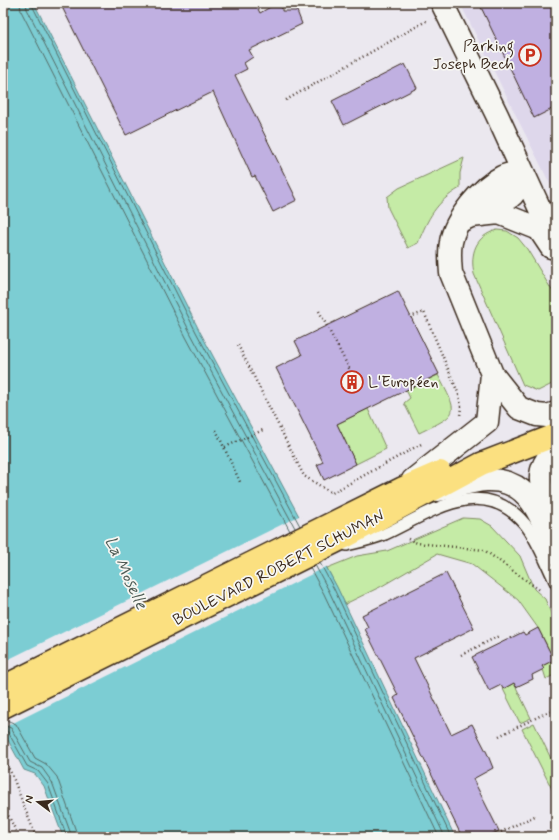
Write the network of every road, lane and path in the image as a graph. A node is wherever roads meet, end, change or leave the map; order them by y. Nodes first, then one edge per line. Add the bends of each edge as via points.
1 (444, 7) edge
2 (286, 100) dead end
3 (523, 172) junction
4 (460, 221) junction
5 (556, 244) edge
6 (556, 255) edge
7 (319, 310) dead end
8 (410, 317) dead end
9 (238, 345) dead end
10 (352, 372) dead end
11 (492, 374) junction
12 (556, 413) edge
13 (457, 419) dead end
14 (556, 425) edge
15 (216, 430) dead end
16 (263, 430) dead end
17 (556, 435) edge
18 (429, 440) dead end
19 (224, 447) junction
20 (556, 450) edge
21 (241, 484) dead end
22 (404, 488) junction
23 (431, 492) junction
24 (556, 521) edge
25 (342, 535) junction
26 (406, 538) dead end
27 (556, 553) edge
28 (556, 583) edge
29 (543, 593) dead end
30 (499, 636) dead end
31 (461, 655) dead end
32 (3, 687) edge
33 (3, 707) edge
34 (556, 708) edge
35 (499, 736) dead end
36 (3, 758) edge
37 (3, 805) edge
38 (538, 814) dead end
39 (501, 832) dead end
40 (19, 837) edge
41 (36, 837) edge

1 - 2 path
1 - 3 street
3 - 4 street via 519,186 511,197 484,206
3 - 5 street
4 - 6 street via 471,216 500,213 539,229
4 - 11 street via 451,241 451,273
7 - 10 path
8 - 13 path via 424,312 459,395 461,406
9 - 18 path via 304,476 332,493
11 - 12 street via 519,408 537,415 547,416
11 - 22 street via 487,422
14 - 22 main road, BOULEVARD ROBERT SCHUMAN
15 - 19 path
16 - 19 path
17 - 23 main road, BOULEVARD ROBERT SCHUMAN via 481,464
19 - 21 path
20 - 24 street via 546,459 541,481 545,498
22 - 25 main road, BOULEVARD ROBERT SCHUMAN
23 - 25 main road, BOULEVARD ROBERT SCHUMAN
23 - 27 street via 485,480 502,480 516,485 526,492
25 - 28 lane via 383,534 446,504 469,498 482,498 496,502 524,524 534,537
25 - 32 main road, BOULEVARD ROBERT SCHUMAN
25 - 33 main road, BOULEVARD ROBERT SCHUMAN
26 - 29 path via 417,543 484,550
30 - 31 path
34 - 35 path
36 - 41 path
37 - 40 path
38 - 39 path

